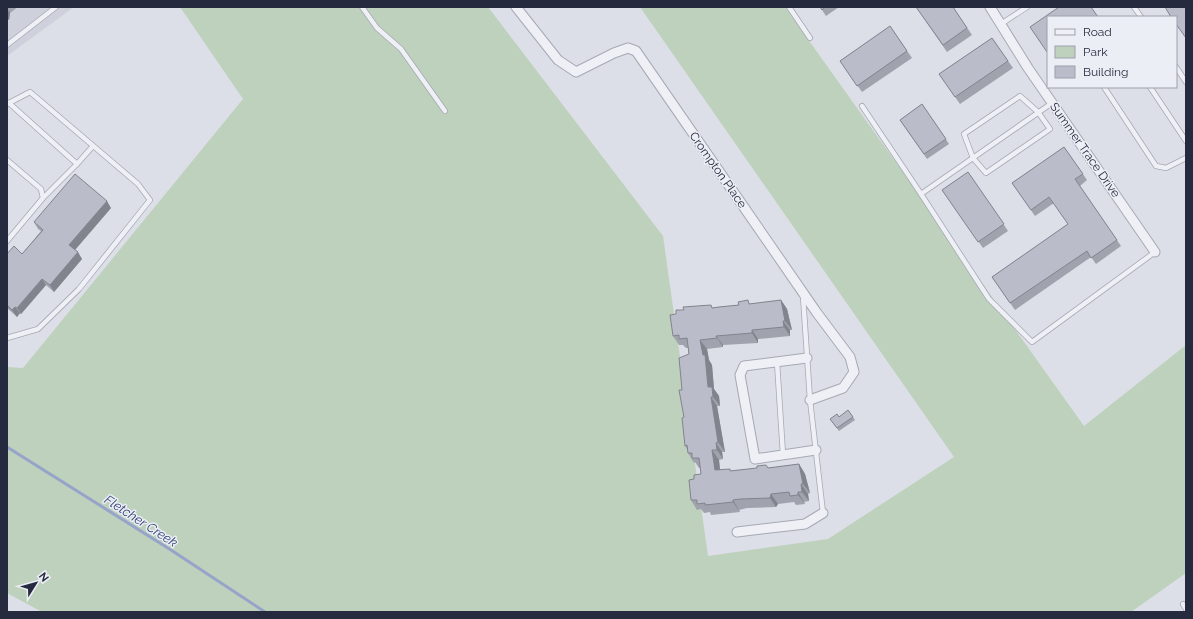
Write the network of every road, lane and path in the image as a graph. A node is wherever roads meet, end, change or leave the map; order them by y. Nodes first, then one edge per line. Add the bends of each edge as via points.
1 (56, 7) edge
2 (362, 7) edge
3 (516, 7) edge
4 (789, 7) edge
5 (990, 7) edge
6 (1027, 7) edge
7 (1134, 7) edge
8 (1140, 16) edge
9 (1000, 24) junction
10 (810, 38) dead end
11 (7, 45) edge
12 (1177, 68) edge
13 (1186, 82) edge
14 (1105, 88) edge
15 (1151, 88) edge
16 (1052, 102) junction
17 (8, 104) edge
18 (862, 106) dead end
19 (445, 112) dead end
20 (1038, 112) junction
21 (1186, 141) edge
22 (93, 146) junction
23 (973, 158) junction
24 (1186, 158) edge
25 (7, 160) edge
26 (77, 164) junction
27 (921, 194) junction
28 (43, 198) junction
29 (7, 241) edge
30 (1156, 252) joint
31 (803, 293) junction
32 (7, 338) edge
33 (807, 358) junction
34 (777, 362) junction
35 (810, 400) junction
36 (816, 450) junction
37 (782, 455) junction
38 (823, 512) joint
39 (737, 532) dead end
40 (1183, 604) dead end
41 (1186, 609) edge

1 - 11 lane
2 - 19 lane via 378,28 401,49
3 - 31 street, Crompton Place via 558,60 576,72 621,50 628,48 636,51
4 - 10 lane
5 - 9 street, Summer Trace Drive
6 - 9 lane
7 - 8 lane
9 - 16 street, Summer Trace Drive
12 - 13 lane
14 - 24 lane via 1156,166 1166,168
15 - 21 lane
16 - 20 lane
16 - 30 street, Summer Trace Drive
17 - 22 lane via 30,92
17 - 26 lane
18 - 27 lane
20 - 23 lane
20 - 23 lane via 1020,96 964,134
20 - 23 lane via 1050,129 986,174
22 - 26 lane
22 - 32 lane via 138,184 150,200 79,289 38,329
23 - 27 lane
25 - 28 lane via 41,189
26 - 28 lane
27 - 30 lane via 989,299 1032,342
28 - 29 lane
31 - 33 lane
31 - 35 street, Crompton Place via 850,357 854,372 844,388
33 - 34 street
33 - 35 lane
34 - 37 lane
34 - 37 street via 744,366 740,375 754,459
35 - 36 lane
36 - 37 street
36 - 38 lane
38 - 39 street via 805,524
40 - 41 lane

